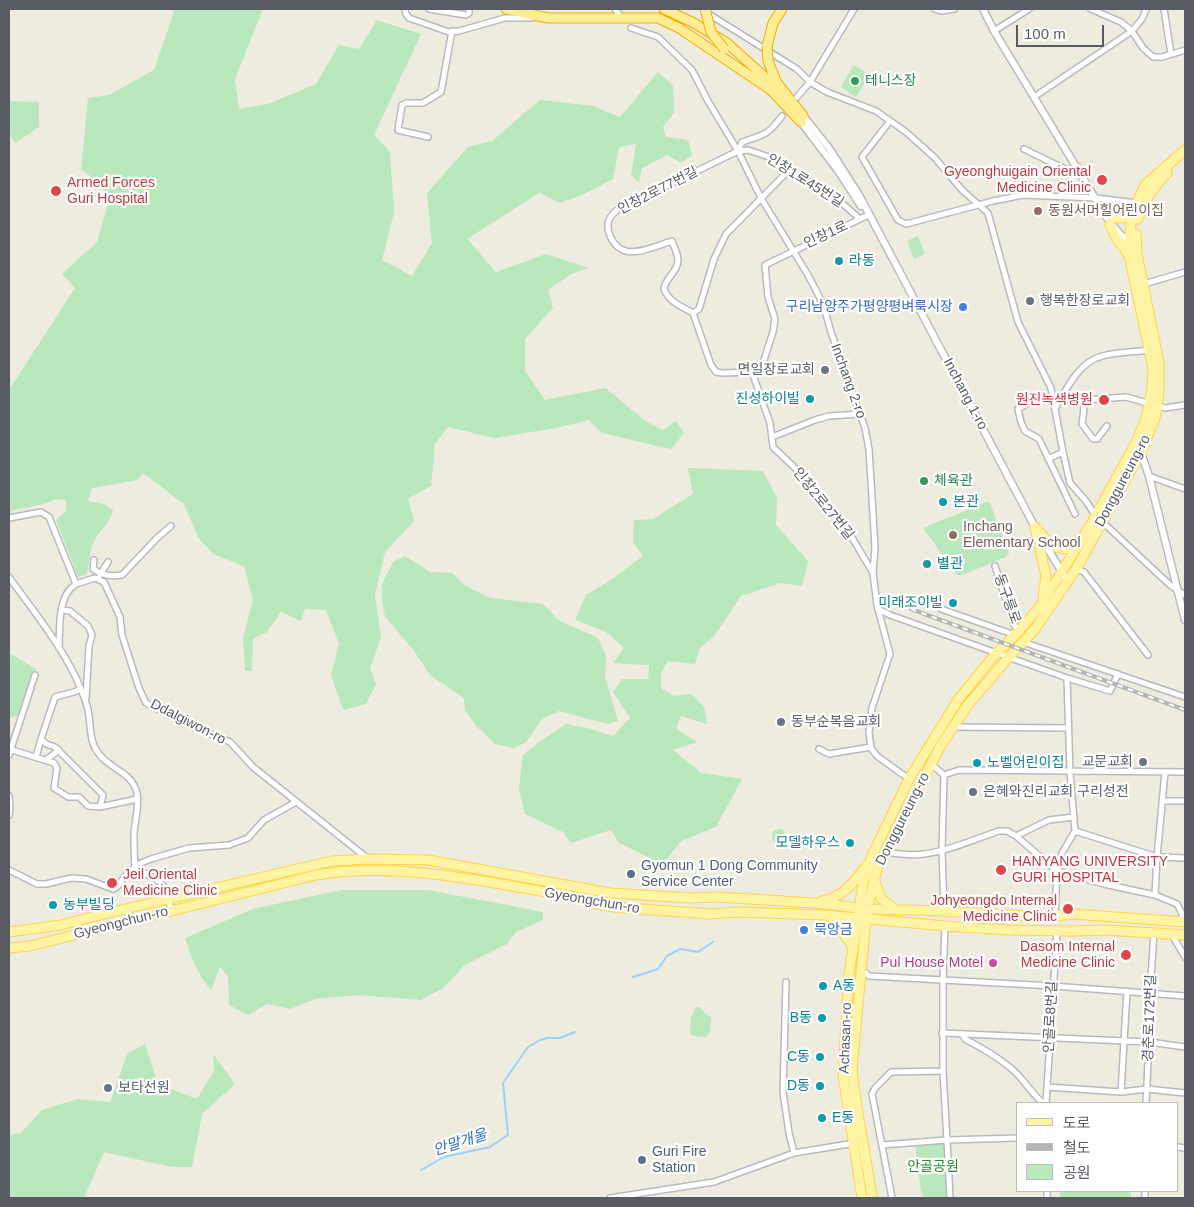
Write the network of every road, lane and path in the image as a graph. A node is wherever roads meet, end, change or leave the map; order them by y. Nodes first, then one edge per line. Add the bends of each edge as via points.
1 (405, 9) edge
2 (430, 9) edge
3 (469, 9) edge
4 (506, 9) edge
5 (615, 9) edge
6 (664, 9) edge
7 (701, 9) edge
8 (705, 9) edge
9 (782, 9) edge
10 (854, 9) edge
11 (934, 9) edge
12 (954, 9) edge
13 (983, 9) edge
14 (1029, 9) edge
15 (1090, 9) edge
16 (1146, 9) edge
17 (1164, 9) edge
18 (619, 14) dead end
19 (546, 18) junction
20 (631, 28) dead end
21 (452, 31) junction
22 (994, 31) junction
23 (1132, 31) junction
24 (1185, 50) edge
25 (1171, 54) junction
26 (810, 82) junction
27 (774, 92) junction
28 (785, 95) junction
29 (1034, 97) junction
30 (797, 98) dead end
31 (782, 116) dead end
32 (803, 120) junction
33 (890, 121) junction
34 (428, 137) dead end
35 (1024, 149) dead end
36 (738, 150) junction
37 (1185, 150) edge
38 (1185, 158) edge
39 (1078, 167) junction
40 (790, 169) junction
41 (761, 198) junction
42 (1096, 198) junction
43 (978, 206) junction
44 (1136, 207) junction
45 (1106, 214) junction
46 (868, 215) junction
47 (860, 219) junction
48 (1110, 224) junction
49 (1133, 242) junction
50 (792, 251) junction
51 (1129, 255) junction
52 (1185, 272) edge
53 (1144, 284) junction
54 (693, 313) junction
55 (1150, 350) junction
56 (752, 372) junction
57 (1030, 402) dead end
58 (1185, 405) edge
59 (1154, 406) junction
60 (1056, 408) junction
61 (860, 414) junction
62 (1107, 426) dead end
63 (772, 437) junction
64 (1137, 441) junction
65 (1063, 452) junction
66 (1141, 452) junction
67 (1048, 459) junction
68 (1149, 476) junction
69 (1185, 489) edge
70 (1075, 514) dead end
71 (9, 518) edge
72 (1099, 518) junction
73 (171, 526) dead end
74 (1090, 526) junction
75 (1035, 527) junction
76 (94, 560) dead end
77 (108, 562) dead end
78 (995, 566) dead end
79 (1076, 569) junction
80 (1062, 572) junction
81 (873, 573) junction
82 (100, 574) junction
83 (9, 577) edge
84 (97, 579) junction
85 (1068, 582) junction
86 (76, 584) junction
87 (1182, 588) edge
88 (1185, 595) edge
89 (1041, 605) junction
90 (878, 609) junction
91 (941, 609) dead end
92 (62, 610) junction
93 (1185, 620) edge
94 (1017, 633) junction
95 (1023, 642) junction
96 (59, 650) junction
97 (998, 653) junction
98 (1148, 655) dead end
99 (1009, 657) junction
100 (1118, 674) junction
101 (35, 675) dead end
102 (1067, 678) junction
103 (80, 688) junction
104 (1185, 697) edge
105 (86, 703) junction
106 (953, 727) junction
107 (1068, 728) junction
108 (41, 739) junction
109 (871, 747) junction
110 (818, 749) dead end
111 (58, 750) junction
112 (9, 752) edge
113 (36, 757) junction
114 (46, 760) junction
115 (931, 764) junction
116 (1070, 771) junction
117 (1164, 772) junction
118 (1185, 772) edge
119 (944, 775) junction
120 (909, 779) junction
121 (9, 796) edge
122 (137, 799) junction
123 (1162, 801) junction
124 (1185, 801) edge
125 (296, 802) junction
126 (100, 807) junction
127 (9, 815) edge
128 (1074, 817) junction
129 (1076, 831) junction
130 (1016, 836) junction
131 (942, 850) junction
132 (885, 852) junction
133 (872, 856) junction
134 (1157, 857) junction
135 (368, 858) junction
136 (1185, 858) edge
137 (135, 867) junction
138 (9, 870) edge
139 (1057, 871) junction
140 (874, 878) junction
141 (1155, 895) junction
142 (169, 899) junction
143 (814, 903) junction
144 (863, 908) junction
145 (894, 909) junction
146 (171, 910) junction
147 (944, 911) junction
148 (831, 916) junction
149 (1055, 916) junction
150 (861, 919) junction
151 (1184, 922) edge
152 (945, 926) junction
153 (1057, 931) junction
154 (9, 932) edge
155 (1154, 933) junction
156 (1172, 934) junction
157 (1185, 935) edge
158 (853, 947) junction
159 (9, 948) edge
160 (1185, 957) edge
161 (860, 972) junction
162 (943, 980) junction
163 (786, 982) dead end
164 (1053, 986) junction
165 (1127, 991) junction
166 (1150, 993) junction
167 (1185, 996) edge
168 (942, 1033) junction
169 (962, 1034) junction
170 (1051, 1038) junction
171 (1123, 1041) junction
172 (1149, 1042) junction
173 (1185, 1047) edge
174 (943, 1071) junction
175 (1047, 1088) junction
176 (1146, 1089) junction
177 (1121, 1092) junction
178 (1185, 1093) edge
179 (1044, 1102) edge
180 (1045, 1102) edge
181 (1146, 1102) edge
182 (1016, 1138) edge
183 (947, 1140) junction
184 (864, 1142) junction
185 (853, 1143) junction
186 (882, 1145) junction
187 (794, 1153) junction
188 (610, 1198) edge
189 (862, 1198) edge
190 (872, 1198) edge
191 (892, 1198) edge
192 (950, 1198) edge

1 - 21 street via 409,18
2 - 3 street via 466,15
4 - 19 highway
5 - 18 street
6 - 28 highway via 727,43
7 - 26 street via 797,69
8 - 27 highway, bridge via 711,32 724,49
9 - 28 highway, bridge via 773,23 767,46 770,70
10 - 26 street
11 - 12 street
13 - 22 street
14 - 22 street
15 - 23 street via 1121,22
16 - 23 street
17 - 25 street
19 - 21 street via 504,18
19 - 27 highway via 658,18 679,28
20 - 36 street, Inchang 2-ro via 658,37 688,65
21 - 34 street via 441,92 423,103 406,102 402,105 398,130
22 - 29 street
23 - 25 street via 1152,57
23 - 29 street
24 - 25 street
26 - 30 street
26 - 33 street via 876,111
27 - 32 highway
28 - 32 highway
29 - 39 street
31 - 36 street via 772,130 742,142
32 - 46 street, Inchang 1-ro via 844,170
33 - 43 street via 935,158
33 - 43 street via 862,157 898,220 906,224
35 - 39 street via 1067,170
36 - 40 street, 인창1로45번길 via 760,153
36 - 41 street, Inchang 2-ro
36 - 54 street, 인창2로77번길 via 618,210 608,221 612,243 623,250 634,252 672,241 678,262 664,285 665,293
37 - 44 main road, Donggureung-ro via 1146,185
38 - 49 main road, Donggureung-ro via 1152,188 1141,209
39 - 42 street
40 - 41 street
40 - 47 street, 인창1로45번길
41 - 50 street, Inchang 2-ro
41 - 54 street via 726,234 714,259 699,309
42 - 43 street via 1023,196
42 - 44 street
42 - 45 street
43 - 60 street via 988,213 1018,322 1052,388
44 - 45 main road via 1122,219
44 - 49 main road, Donggureung-ro via 1131,223
45 - 48 street
46 - 47 street
46 - 75 street, Inchang 1-ro
47 - 50 street, 인창1로
48 - 49 street
48 - 51 main road
49 - 51 main road, Donggureung-ro
49 - 53 main road, Donggureung-ro
50 - 56 street, 인창1로 via 764,266 775,320 763,363
50 - 61 street, Inchang 2-ro via 822,304
51 - 55 main road, Donggureung-ro
52 - 53 street
53 - 59 main road, Donggureung-ro via 1159,364
54 - 56 street via 716,372
55 - 59 main road, Donggureung-ro
55 - 60 street via 1092,360 1075,375
56 - 63 street, 인창2로27번길
57 - 67 street via 1018,409 1020,421 1026,431 1039,439
58 - 59 street via 1170,409
59 - 62 street via 1126,397 1085,400 1082,424 1093,439
59 - 64 main road, Donggureung-ro
59 - 66 main road, Donggureung-ro via 1155,418
60 - 65 street
61 - 63 street via 829,416
61 - 81 street, Inchang 2-ro via 871,469
63 - 81 street, 인창2로27번길 via 773,447 844,524
64 - 66 street
64 - 72 main road, Donggureung-ro
65 - 67 street
65 - 72 street via 1070,483
66 - 68 street
66 - 72 main road, Donggureung-ro
67 - 70 street
68 - 69 street
68 - 87 street
71 - 86 street via 41,512 49,517
72 - 74 main road, Donggureung-ro
72 - 79 main road, Donggureung-ro
72 - 87 street via 1163,578
73 - 82 street via 122,575
74 - 75 main road via 1073,545 1064,548 1052,545
74 - 80 main road
75 - 80 street, Inchang 1-ro
75 - 89 main road via 1046,576
76 - 82 street via 92,569
77 - 82 street
78 - 94 street, 동구릉로
79 - 85 main road, Donggureung-ro
79 - 98 street via 1084,572
80 - 85 street
80 - 89 main road
81 - 90 street, Inchang 2-ro
82 - 84 street
83 - 96 street
84 - 86 street
84 - 125 street, Ddalgiwon-ro via 104,582 120,618 126,649 146,703 230,742 253,767
85 - 95 main road, Donggureung-ro
86 - 92 street via 68,588
87 - 88 street
87 - 93 street
89 - 94 main road, Donggureung-ro
90 - 97 street
90 - 109 street, Inchang 2-ro via 890,654 872,708
91 - 94 street
92 - 96 street
92 - 105 street via 70,611 88,626 92,635
94 - 97 main road, Donggureung-ro
95 - 99 main road, Donggureung-ro
95 - 100 street
96 - 103 street
97 - 99 street
97 - 120 main road, Donggureung-ro via 958,700
99 - 102 street
99 - 106 main road, Donggureung-ro
100 - 102 street via 1110,690
100 - 104 street
101 - 112 street
102 - 107 street
103 - 105 street
103 - 108 street via 55,697
105 - 122 street via 97,752 130,778 136,788
106 - 107 street
106 - 115 main road, Donggureung-ro
107 - 116 street
108 - 111 street
108 - 113 street
109 - 110 street via 829,754
109 - 120 street via 877,756
111 - 114 street
111 - 126 street via 103,795
112 - 113 street
113 - 114 street
114 - 126 street via 56,766 55,788 68,798 78,796 88,806
115 - 119 street
115 - 132 main road, Donggureung-ro
116 - 117 street
116 - 119 street via 959,770
116 - 128 street
117 - 118 street
117 - 123 street
119 - 131 street
120 - 133 main road, Donggureung-ro
121 - 127 street
122 - 126 street
122 - 137 street
123 - 124 street
123 - 134 street
125 - 135 street, Ddalgiwon-ro
125 - 137 street via 264,820 248,838 229,845 189,848
128 - 129 street
128 - 130 street via 1049,820
129 - 134 street
129 - 139 street via 1062,853
130 - 131 street via 998,830
130 - 139 street
131 - 132 street via 923,855
131 - 147 street
132 - 140 main road, Donggureung-ro
133 - 143 main road via 847,889 831,899
133 - 144 main road, Donggureung-ro via 861,892
134 - 136 street
134 - 141 street
135 - 142 main road, Gyeongchun-ro via 324,863
135 - 143 main road, Gyeongchun-ro via 435,861 610,893
137 - 138 street via 113,889 86,879 71,878 37,884
137 - 142 street via 159,880 167,888
139 - 141 street
139 - 149 street
140 - 144 main road, Donggureung-ro
140 - 145 main road via 881,898
141 - 151 street via 1177,904
142 - 146 street
142 - 154 main road, Gyeongchun-ro via 61,925
143 - 144 main road, Gyeongchun-ro
144 - 145 main road, Gyeongchun-ro
144 - 150 main road, Achasan-ro
145 - 147 main road, Gyeongchun-ro
146 - 148 main road, Gyeongchun-ro via 316,876 374,870 440,875 574,897 613,907 711,914
146 - 159 main road, Gyeongchun-ro via 30,946
147 - 149 main road, Gyeongchun-ro
148 - 150 main road, Gyeongchun-ro
148 - 158 main road
149 - 151 main road, Gyeongchun-ro via 1073,914
150 - 152 main road, Gyeongchun-ro
150 - 158 main road, Achasan-ro
150 - 161 main road, Achasan-ro
152 - 153 main road, Gyeongchun-ro
152 - 162 street
153 - 155 main road, Gyeongchun-ro
153 - 164 street, 안골로8번길
155 - 156 main road, Gyeongchun-ro
155 - 166 street, 경춘로172번길
156 - 157 main road, Gyeongchun-ro
156 - 160 street
158 - 185 main road, Achasan-ro via 843,1075
161 - 162 street via 869,976
161 - 184 main road, Achasan-ro via 852,1069
162 - 164 street
162 - 168 street
163 - 187 street via 782,1092
164 - 165 street
164 - 170 street, 안골로8번길
165 - 166 street
165 - 171 street
166 - 167 street
166 - 172 street, 경춘로172번길
168 - 169 street
168 - 174 street
169 - 170 street
169 - 179 street via 998,1058
170 - 171 street
170 - 175 street, 안골로8번길
171 - 172 street
171 - 177 street
172 - 173 street
172 - 176 street, 경춘로172번길
174 - 183 street
174 - 186 street via 891,1072 875,1088 872,1094
175 - 177 street
175 - 180 street, 안골로8번길
176 - 177 street
176 - 178 street
176 - 181 street, 경춘로172번길
182 - 183 street
183 - 186 street
183 - 192 street
184 - 185 street
184 - 190 main road, Achasan-ro
185 - 187 street
185 - 189 main road, Achasan-ro
186 - 191 street
187 - 188 street via 714,1182

